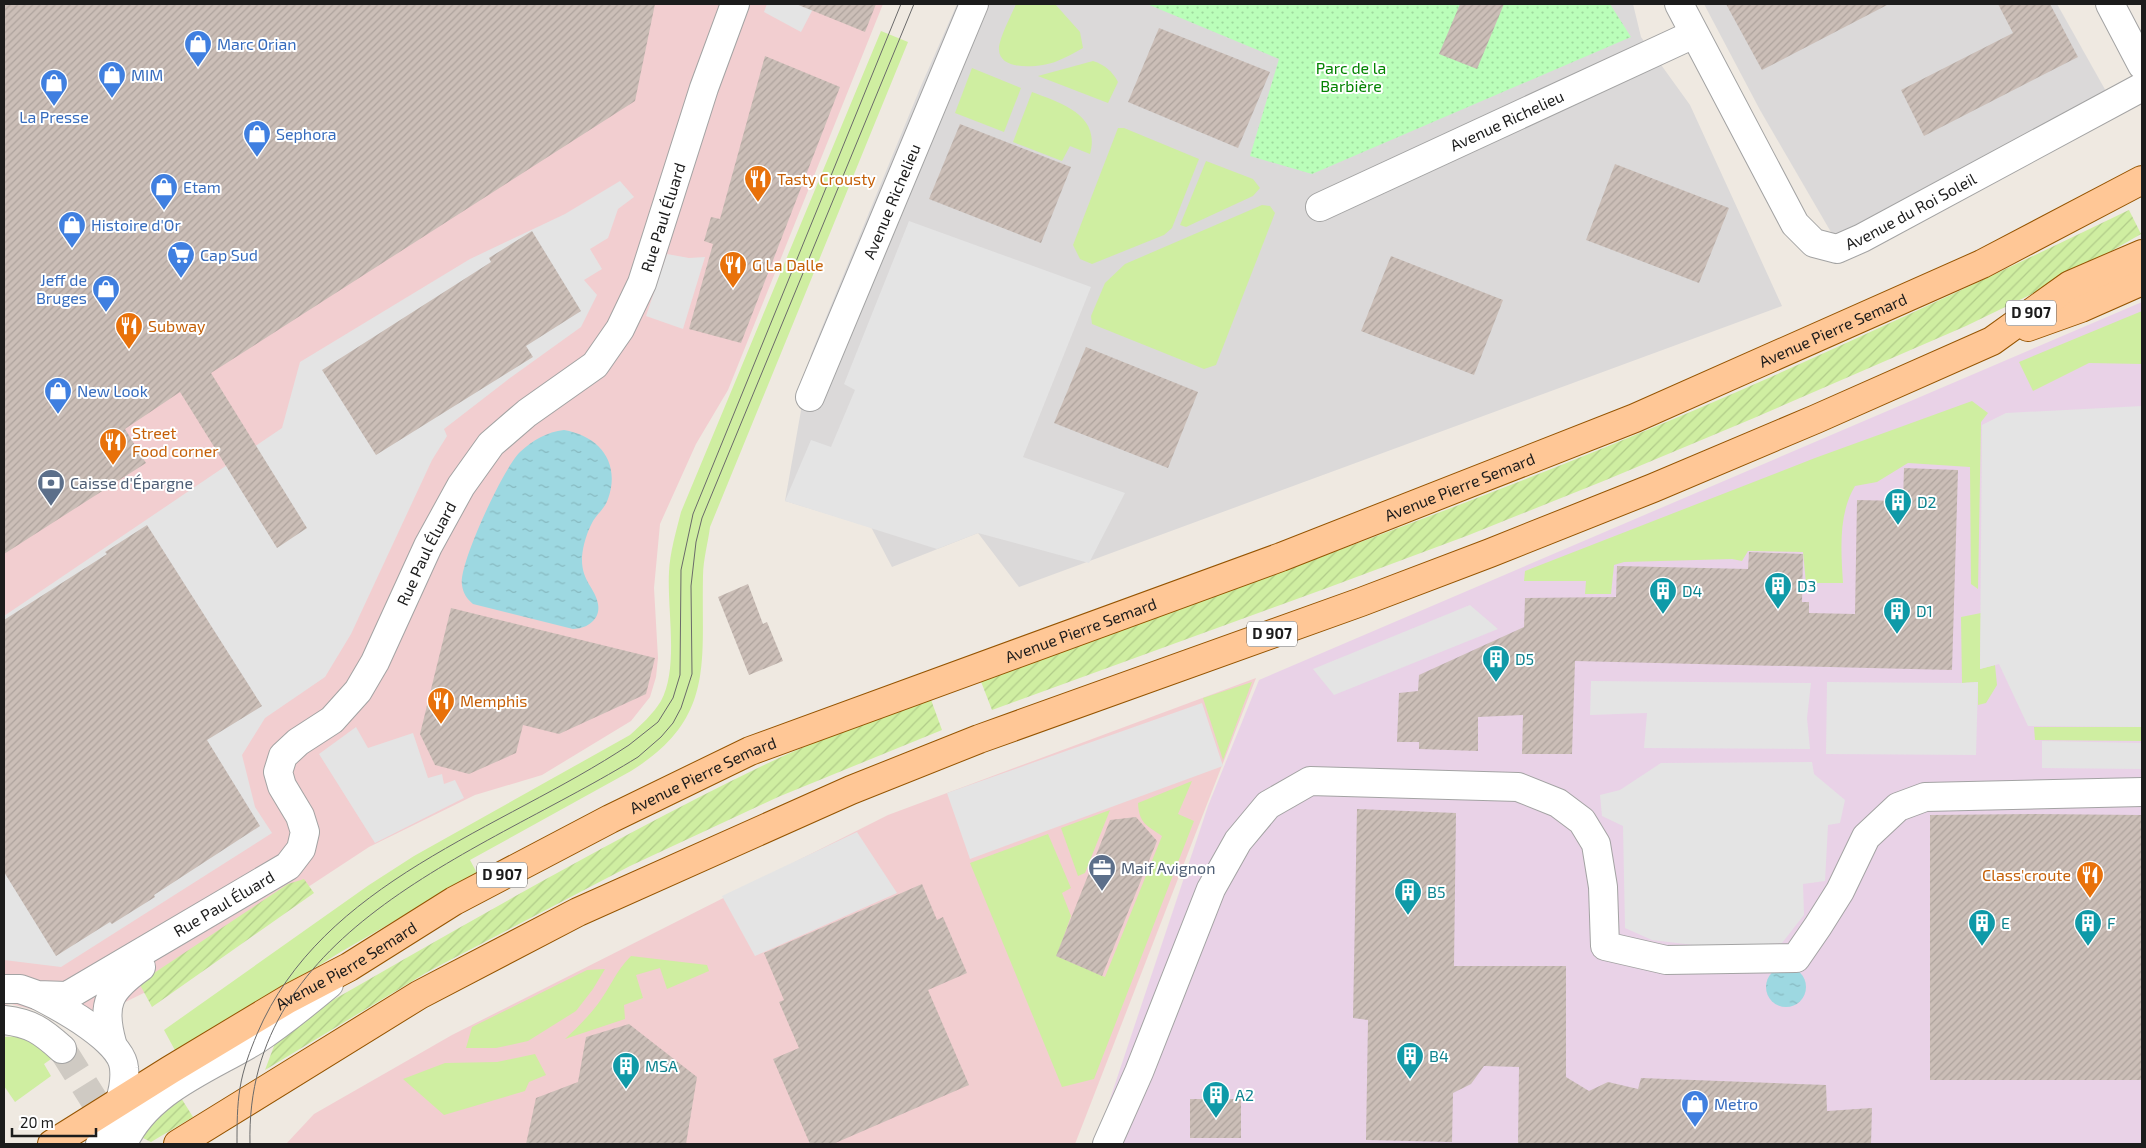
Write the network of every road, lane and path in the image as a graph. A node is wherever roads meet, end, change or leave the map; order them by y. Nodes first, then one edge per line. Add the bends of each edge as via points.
1 (735, 4) edge
2 (974, 4) edge
3 (1679, 4) edge
4 (2110, 4) edge
5 (1694, 34) junction
6 (2142, 65) edge
7 (2142, 87) edge
8 (2142, 180) edge
9 (1320, 207) dead end
10 (2142, 242) edge
11 (2142, 254) edge
12 (2142, 281) edge
13 (2070, 286) junction
14 (1992, 341) junction
15 (810, 397) dead end
16 (2142, 792) edge
17 (181, 930) junction
18 (349, 967) junction
19 (4, 989) edge
20 (37, 996) junction
21 (4, 1020) edge
22 (112, 1043) junction
23 (62, 1049) tunnel mouth
24 (120, 1101) junction
25 (52, 1144) edge
26 (100, 1144) edge
27 (123, 1144) edge
28 (178, 1144) edge
29 (1107, 1144) edge

1 - 17 street, Rue Paul Éluard via 642,283 620,328 595,365 527,413 491,444 461,486 428,546 375,662 358,691 332,720 283,756 278,772 305,832 301,849 288,866
2 - 15 street, Avenue Richelieu
3 - 5 street, Avenue du Roi Soleil
4 - 6 street
5 - 7 street, Avenue du Roi Soleil via 1795,224 1814,243 1837,249
5 - 9 street, Avenue Richelieu
8 - 18 main road, Avenue Pierre Semard / D 907 via 1982,264 1635,418 1281,557 750,751 602,823 454,901
10 - 13 main road
11 - 13 main road, D 907
12 - 14 main road
13 - 14 main road, D 907
14 - 28 main road, D 907 via 1816,419 1490,553 979,739 851,790 578,912 419,995
16 - 29 street via 1925,797 1898,807 1866,838 1840,891 1796,958 1666,960 1605,946 1603,887 1596,844 1582,822 1558,804 1518,787 1310,781 1268,805 1238,841 1211,889
17 - 20 street via 67,996
17 - 22 street, Rue Paul Éluard via 167,948 117,985 108,1003 106,1022
18 - 24 main road, Avenue Pierre Semard / D 907 via 288,999
18 - 27 street via 272,1029 162,1094 144,1113
19 - 20 street
20 - 22 street via 62,1008
21 - 23 street via 42,1030
22 - 24 street, Rue Paul Éluard via 124,1067
24 - 25 main road, Avenue Pierre Semard / D 907
24 - 26 street, Rue Paul Éluard

